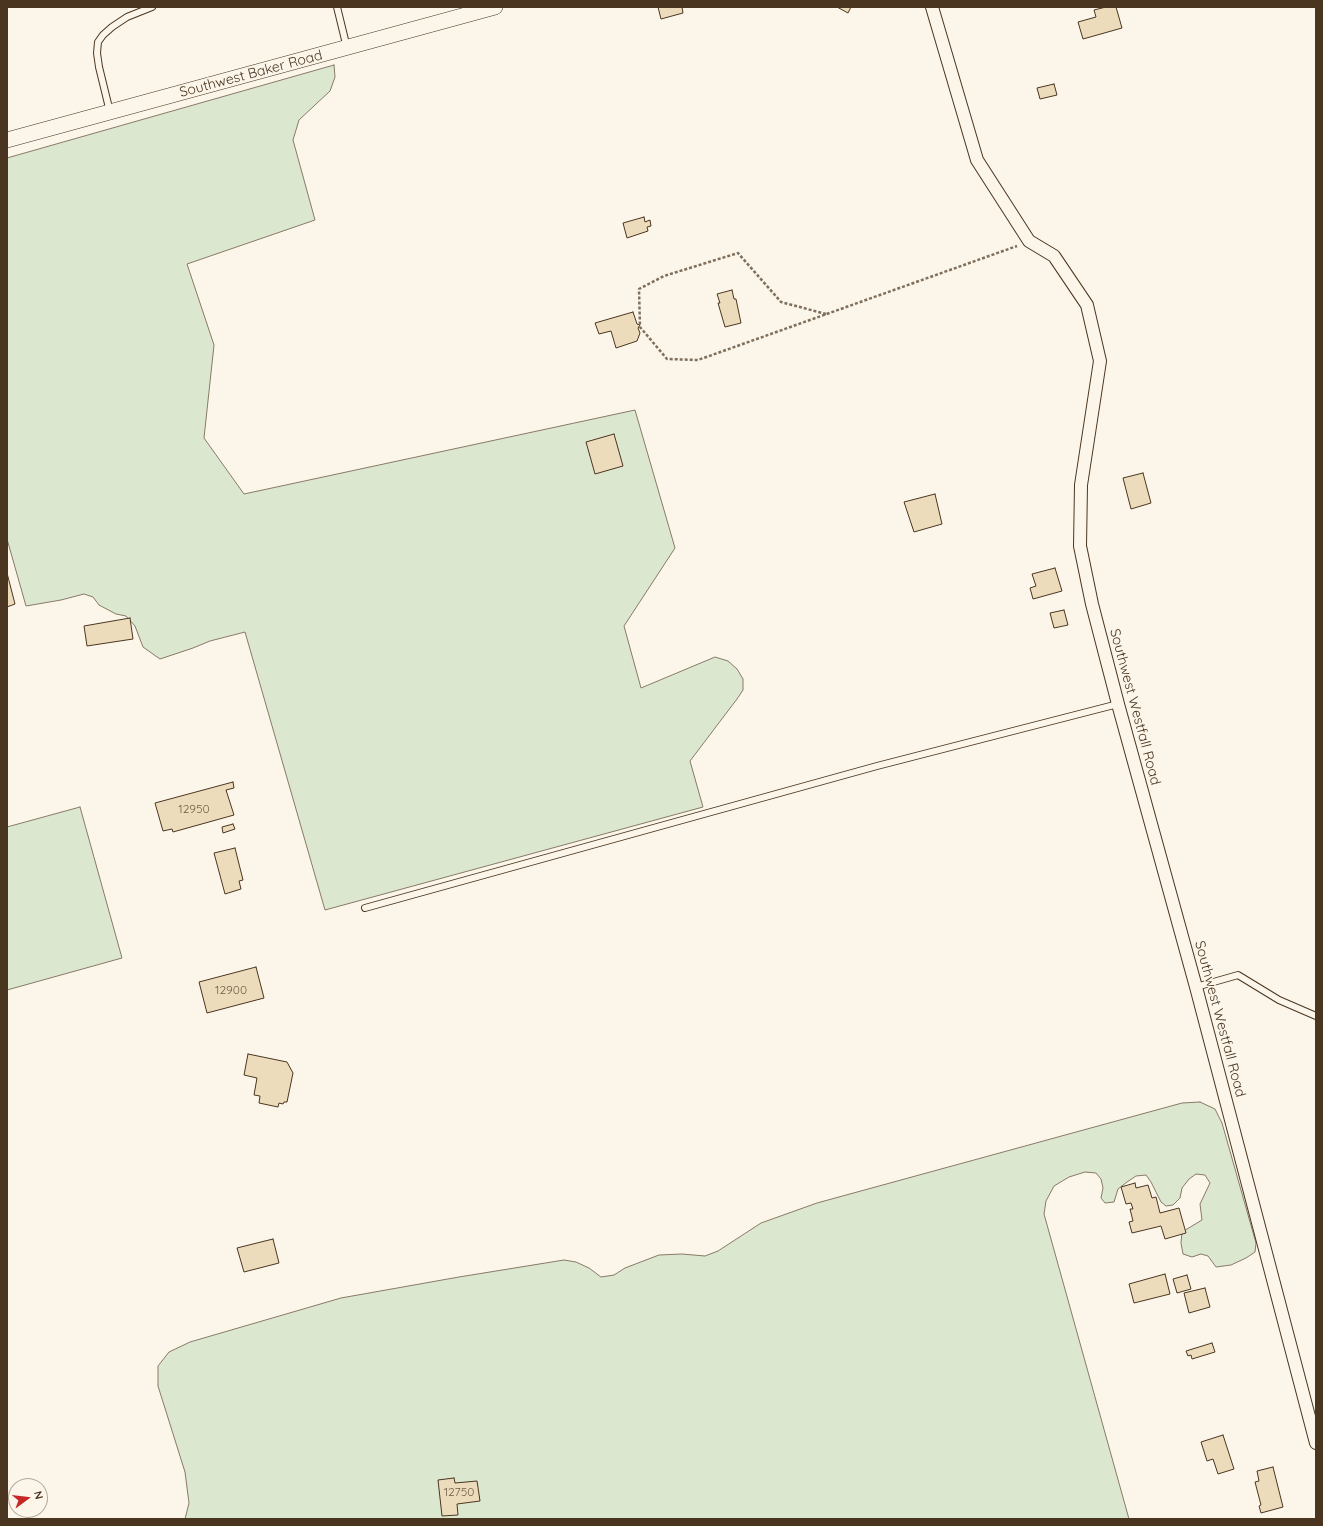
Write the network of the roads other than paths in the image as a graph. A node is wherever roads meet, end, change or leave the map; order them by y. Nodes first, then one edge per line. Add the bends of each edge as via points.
1 (152, 7) edge
2 (337, 7) edge
3 (495, 7) edge
4 (932, 7) edge
5 (347, 48) junction
6 (110, 112) junction
7 (7, 140) edge
8 (1118, 704) junction
9 (365, 908) dead end
10 (1196, 987) junction
11 (1316, 1016) edge
12 (1316, 1443) edge

1 - 6 lane via 127,17 112,27 98,42 99,67
2 - 5 lane
3 - 5 street, Southwest Baker Road
4 - 8 street, Southwest Westfall Road via 977,160 1029,241 1054,256 1087,305 1100,361 1081,485 1080,546
5 - 6 street, Southwest Baker Road
6 - 7 street, Southwest Baker Road
8 - 9 lane via 877,766
8 - 10 street, Southwest Westfall Road
10 - 11 lane via 1238,975 1279,1000
10 - 12 street, Southwest Westfall Road

